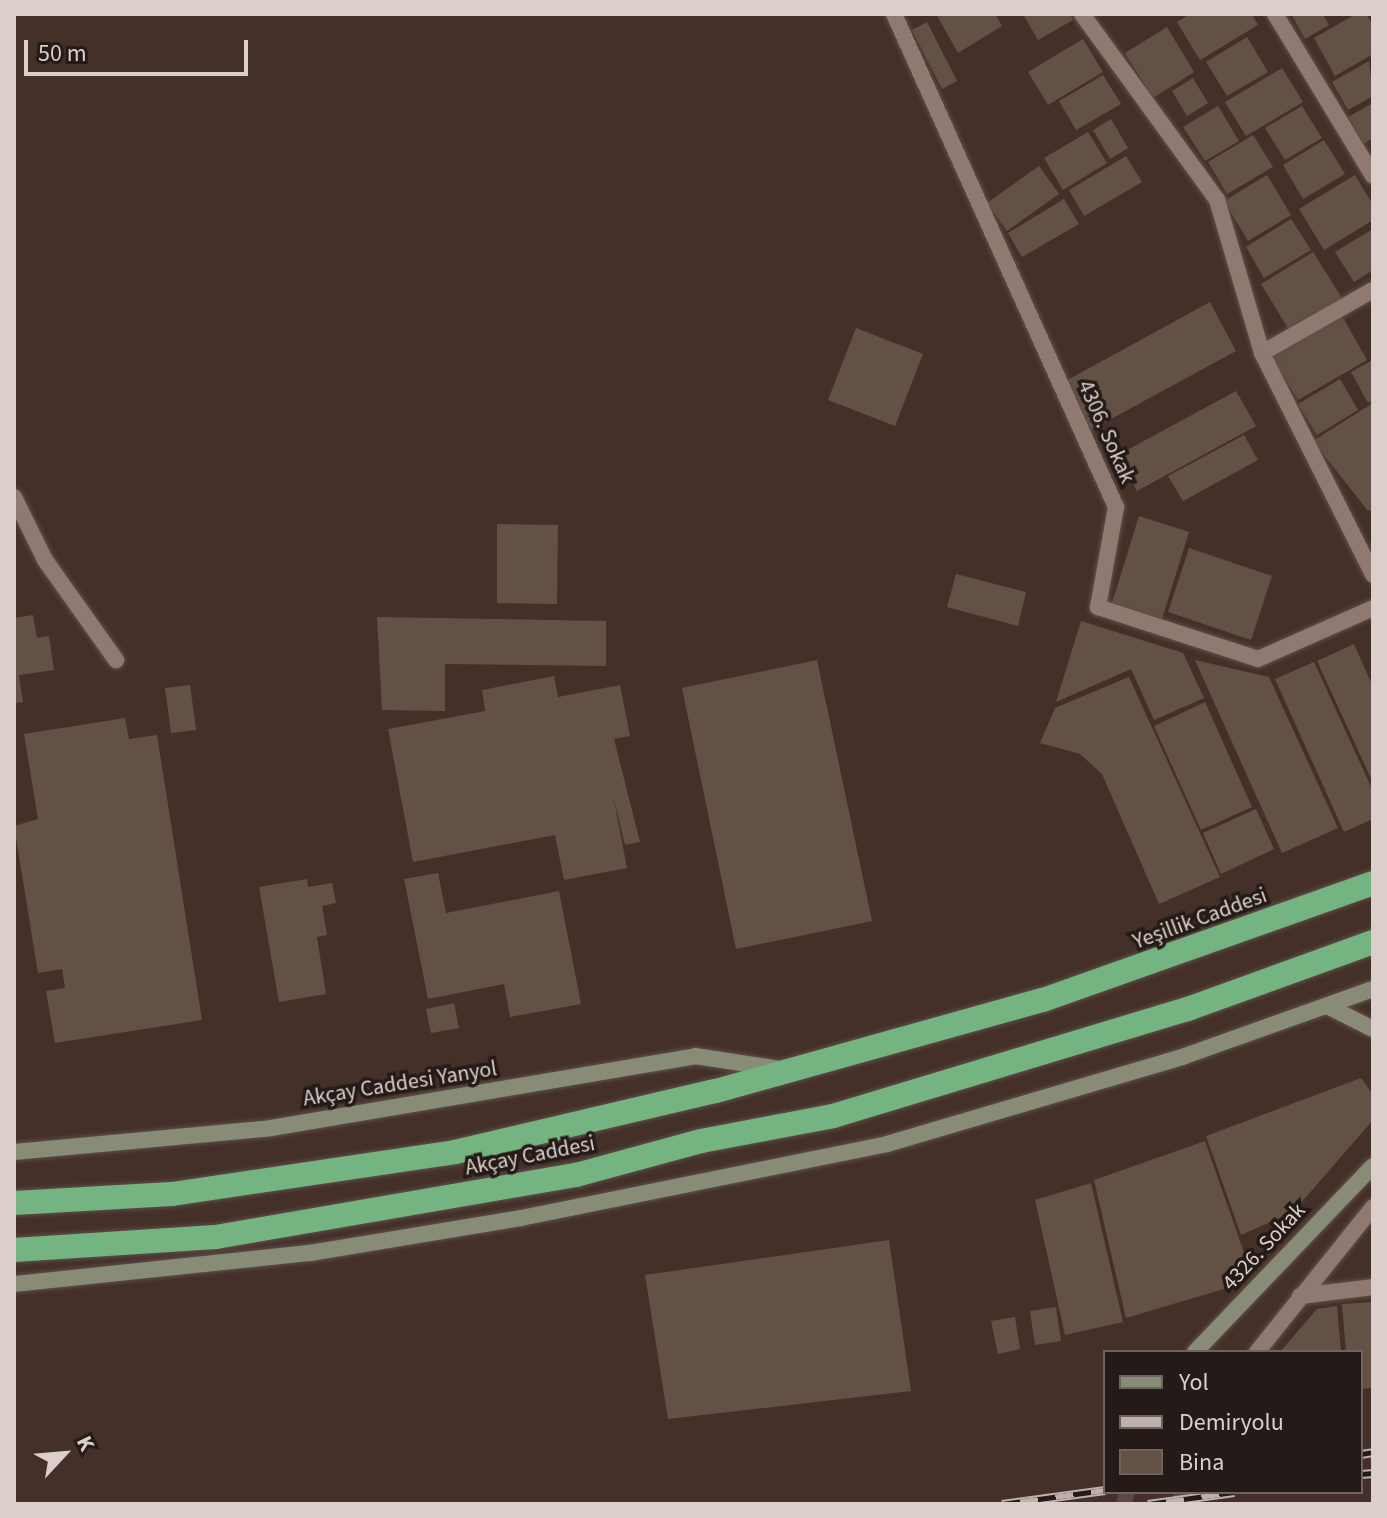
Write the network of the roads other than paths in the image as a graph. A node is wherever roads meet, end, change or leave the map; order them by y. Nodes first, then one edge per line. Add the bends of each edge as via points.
1 (894, 14) edge
2 (1082, 14) edge
3 (1275, 14) edge
4 (1373, 176) edge
5 (1373, 290) edge
6 (1262, 353) junction
7 (14, 497) edge
8 (1373, 575) edge
9 (1373, 608) edge
10 (116, 660) dead end
11 (1373, 882) edge
12 (1373, 942) edge
13 (1373, 989) edge
14 (1043, 1000) joint
15 (1329, 1007) junction
16 (1373, 1029) edge
17 (790, 1070) junction
18 (14, 1152) edge
19 (1370, 1165) edge
20 (14, 1203) edge
21 (1373, 1207) edge
22 (14, 1250) edge
23 (14, 1284) edge
24 (1373, 1287) edge
25 (1300, 1296) junction
26 (1197, 1350) edge
27 (1259, 1350) edge

1 - 9 street, 4306. Sokak via 1116,507 1098,607 1258,659
2 - 6 street via 1217,200
3 - 4 street
5 - 6 street
6 - 8 street
7 - 10 street via 45,560
11 - 14 highway, Yeşillik Caddesi
12 - 22 highway, Akçay Caddesi via 1045,1053 833,1116 701,1141 576,1175 216,1237
13 - 15 street
14 - 17 highway, Akçay Caddesi
15 - 16 street
15 - 23 street via 972,1124 887,1144 521,1218 310,1253
17 - 18 street, Akçay Caddesi Yanyol via 695,1056 271,1128
17 - 20 highway, Akçay Caddesi via 455,1152 172,1194
19 - 26 street, 4326. Sokak
21 - 25 street
24 - 25 street
25 - 27 street

